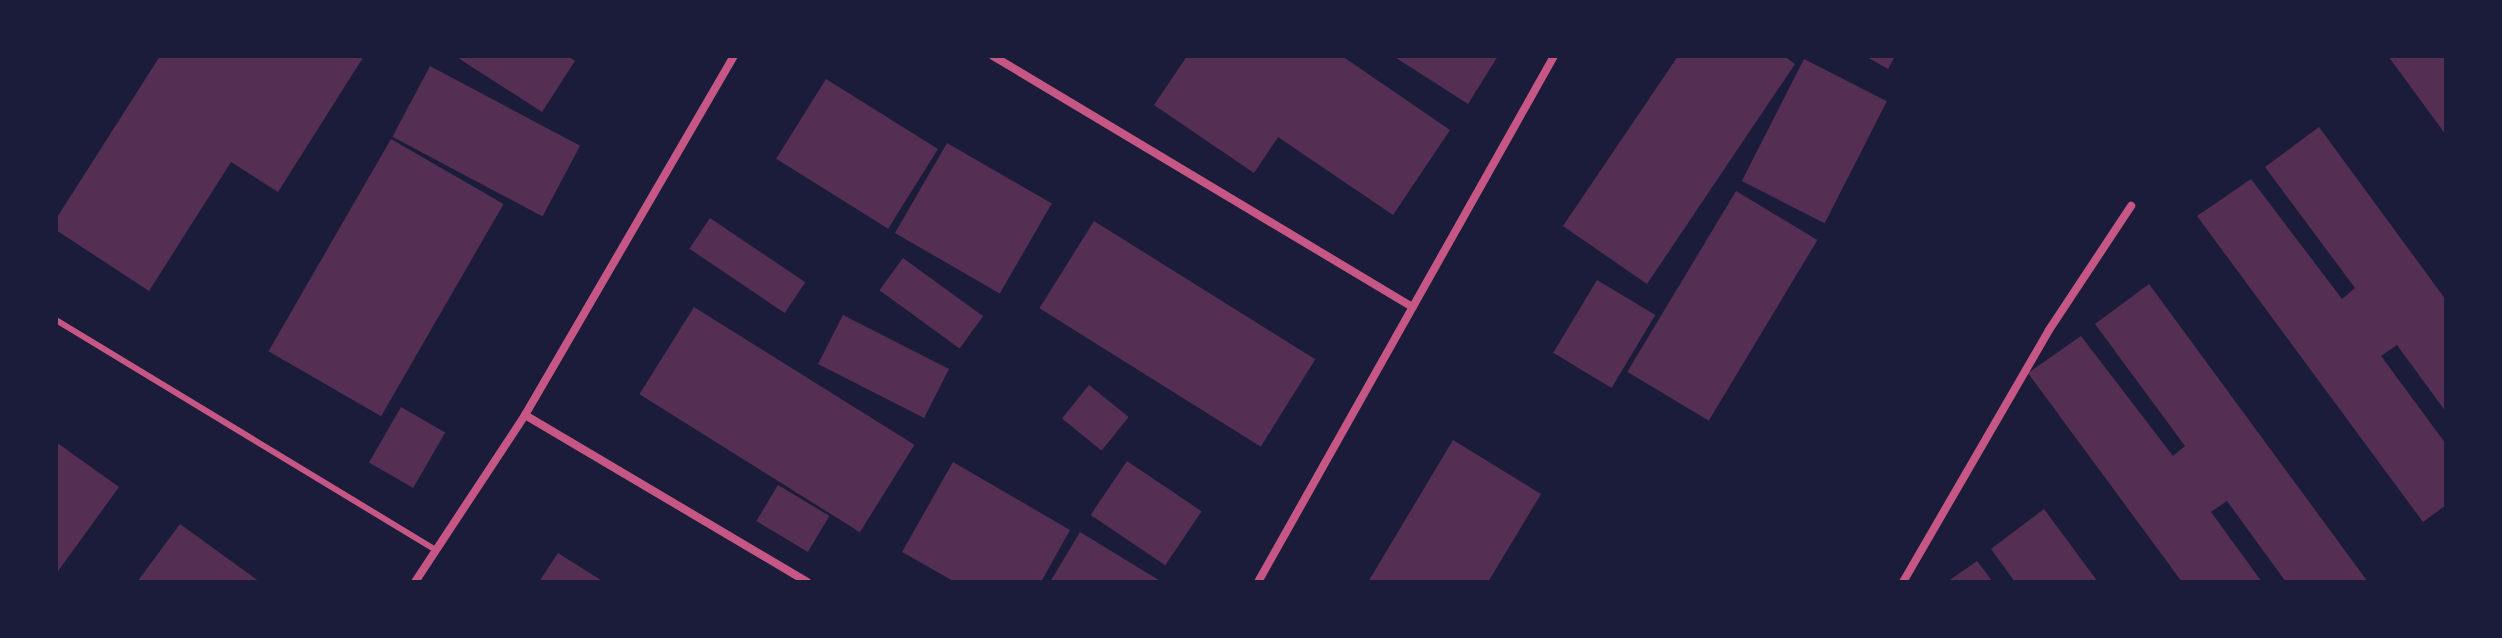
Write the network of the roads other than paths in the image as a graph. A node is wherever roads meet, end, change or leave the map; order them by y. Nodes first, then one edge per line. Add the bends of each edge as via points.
1 (734, 56) edge
2 (993, 56) edge
3 (1554, 56) edge
4 (2131, 206) dead end
5 (1413, 307) junction
6 (56, 320) edge
7 (525, 415) junction
8 (436, 550) junction
9 (415, 582) edge
10 (807, 582) edge
11 (1258, 582) edge
12 (1903, 582) edge

1 - 7 street
2 - 5 street
3 - 5 street
4 - 12 street via 2049,330
5 - 11 street
6 - 8 lane
7 - 8 street
7 - 10 street
8 - 9 street

